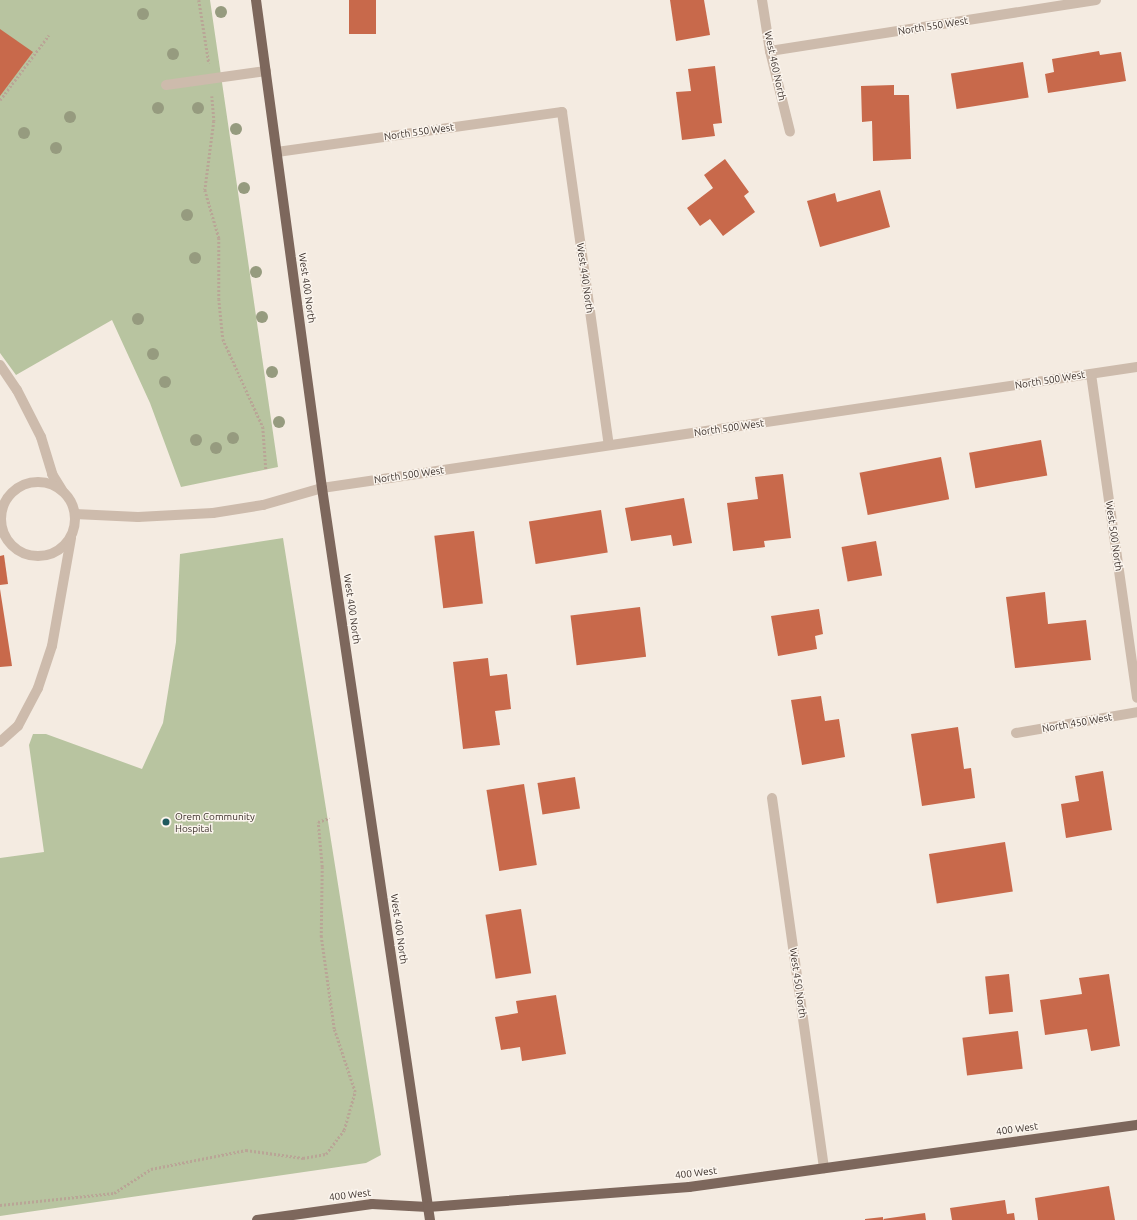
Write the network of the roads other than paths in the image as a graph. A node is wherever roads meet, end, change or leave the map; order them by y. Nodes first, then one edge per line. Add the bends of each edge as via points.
1 (256, 0) edge
2 (762, 0) edge
3 (1096, 0) edge
4 (770, 51) junction
5 (266, 71) junction
6 (166, 85) dead end
7 (562, 112) joint
8 (790, 132) dead end
9 (277, 152) junction
10 (0, 366) edge
11 (1137, 367) edge
12 (1091, 374) junction
13 (609, 445) junction
14 (322, 488) junction
15 (63, 490) junction
16 (75, 514) junction
17 (71, 538) junction
18 (1137, 698) edge
19 (1137, 712) edge
20 (1016, 733) dead end
21 (0, 742) edge
22 (772, 798) dead end
23 (1137, 1125) edge
24 (824, 1168) junction
25 (428, 1208) junction
26 (257, 1220) edge
27 (430, 1220) edge

1 - 5 main road, West 400 North
2 - 4 street, West 460 North
3 - 4 street, North 550 West
4 - 8 street, West 460 North
5 - 6 street
5 - 9 main road, West 400 North
7 - 9 street, North 550 West
7 - 13 street, West 440 North
9 - 14 main road, West 400 North
10 - 15 street via 17,390 40,437 52,474
11 - 12 street, North 500 West
12 - 13 street, North 500 West
12 - 18 street, West 500 North
13 - 14 street, North 500 West
14 - 16 street, North 500 West via 263,505 213,513 138,517
14 - 25 main road, West 400 North
15 - 16 street
15 - 17 street via 37,482 16,489 6,500 0,519 3,532 17,551 30,556 43,557 58,552
16 - 17 street
17 - 21 street via 52,646 38,688 18,726
19 - 20 street, North 450 West
22 - 24 street, West 450 North
23 - 24 main road, 400 West
24 - 25 main road, 400 West via 689,1187
25 - 26 main road, 400 West via 372,1204
25 - 27 main road, West 400 North

